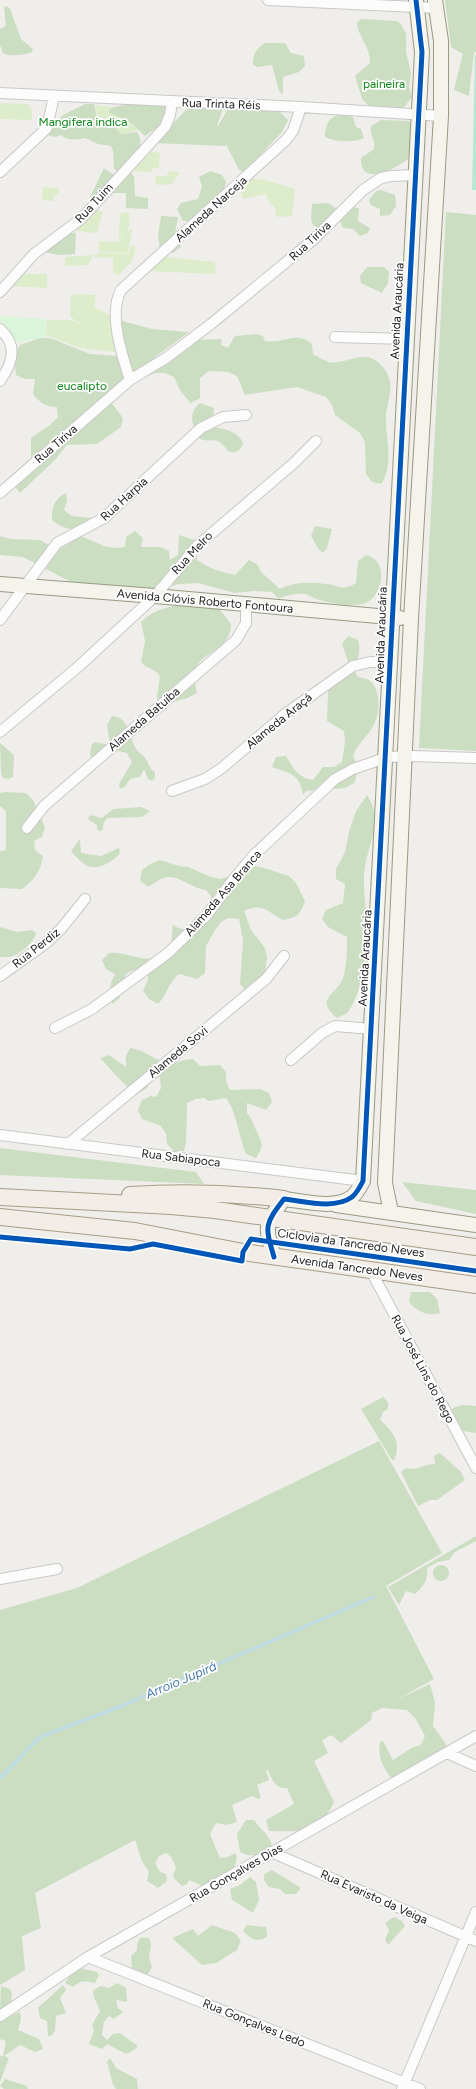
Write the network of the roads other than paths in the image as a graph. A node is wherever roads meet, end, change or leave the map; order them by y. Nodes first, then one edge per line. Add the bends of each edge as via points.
1 (268, 0) edge
2 (417, 4) edge
3 (436, 4) edge
4 (0, 93) edge
5 (54, 96) junction
6 (172, 102) junction
7 (301, 107) junction
8 (418, 116) junction
9 (441, 116) junction
10 (0, 172) edge
11 (415, 175) junction
12 (0, 292) edge
13 (0, 329) edge
14 (335, 337) dead end
15 (406, 339) junction
16 (130, 380) junction
17 (0, 381) edge
18 (246, 415) dead end
19 (316, 441) dead end
20 (0, 493) edge
21 (0, 584) edge
22 (25, 586) junction
23 (155, 596) junction
24 (246, 604) junction
25 (391, 618) junction
26 (411, 619) junction
27 (0, 620) edge
28 (390, 662) junction
29 (0, 732) edge
30 (409, 756) junction
31 (385, 758) junction
32 (476, 758) edge
33 (172, 791) dead end
34 (27, 828) dead end
35 (85, 899) dead end
36 (284, 956) dead end
37 (0, 976) edge
38 (55, 1028) dead end
39 (372, 1029) junction
40 (291, 1060) dead end
41 (0, 1135) edge
42 (68, 1144) junction
43 (363, 1181) junction
44 (0, 1197) edge
45 (284, 1199) junction
46 (51, 1200) junction
47 (327, 1204) junction
48 (391, 1212) junction
49 (0, 1217) edge
50 (269, 1217) junction
51 (476, 1224) edge
52 (476, 1247) edge
53 (274, 1257) junction
54 (371, 1270) junction
55 (476, 1285) edge
56 (476, 1468) edge
57 (57, 1569) dead end
58 (0, 1579) edge
59 (476, 1736) edge
60 (447, 1753) junction
61 (476, 1766) edge
62 (271, 1852) junction
63 (476, 1912) edge
64 (465, 1937) junction
65 (476, 1941) edge
66 (88, 1956) junction
67 (0, 2016) edge
68 (403, 2086) edge
69 (420, 2089) edge

1 - 2 street
2 - 3 street
2 - 8 street, Avenida Araucária via 422,52
3 - 9 street via 441,41
4 - 5 street, Rua Trinta Réis
5 - 6 street, Rua Trinta Réis
5 - 10 street via 47,128
6 - 7 street, Rua Trinta Réis
6 - 12 street, Rua Tuim via 165,127 93,207 34,254
7 - 8 street, Rua Trinta Réis
7 - 16 street, Alameda Narceja via 293,132 286,140 121,290 115,306 122,354
8 - 9 street, Rua Trinta Réis
8 - 11 street, Avenida Araucária
9 - 26 street
11 - 15 street, Avenida Araucária
11 - 16 street, Rua Tiriva via 391,176 372,183 345,206 313,240 211,324 166,358
13 - 17 street via 11,342 12,356
14 - 15 street
15 - 25 street, Avenida Araucária
16 - 20 street, Rua Tiriva
18 - 22 street, Rua Harpia via 223,417 201,428 104,518 50,549
19 - 23 street, Rua Melro via 198,545
21 - 22 street, Avenida Clóvis Roberto Fontoura
22 - 23 street, Avenida Clóvis Roberto Fontoura
22 - 27 street, Rua Harpia
23 - 24 street, Avenida Clóvis Roberto Fontoura
23 - 29 street, Rua Melro via 78,667
24 - 25 street, Avenida Clóvis Roberto Fontoura
24 - 34 street, Alameda Batuiba via 246,623 236,640 44,806
25 - 26 street, Avenida Clóvis Roberto Fontoura
25 - 28 street, Avenida Araucária
26 - 30 street
28 - 31 street, Avenida Araucária
28 - 33 street, Alameda Araçá via 370,662 352,666 285,714 222,768 205,779
30 - 31 street, Alameda Asa Branca
30 - 32 street, Alameda Asa Branca
30 - 48 street via 385,1183
31 - 38 street, Alameda Asa Branca via 353,768 335,779 253,856 206,916 168,953 92,1010
31 - 39 street, Avenida Araucária
35 - 37 street, Rua Perdiz via 45,944
36 - 42 street, Alameda Sovi via 266,979
39 - 40 street via 335,1026 322,1033
39 - 43 street, Avenida Araucária
41 - 42 street, Rua Sabiapoca
42 - 43 street, Rua Sabiapoca
43 - 47 street via 352,1197
44 - 46 main road
45 - 46 main road via 236,1193 160,1193
45 - 47 street
45 - 50 street
46 - 50 main road via 171,1206
47 - 48 street
48 - 51 street
49 - 53 main road, Avenida Tancredo Neves via 135,1231
50 - 52 main road
50 - 53 street via 266,1231
53 - 54 main road, Avenida Tancredo Neves
54 - 55 main road, Avenida Tancredo Neves
54 - 56 street, Rua José Lins do Rego
57 - 58 street
59 - 60 street, Rua Gonçalves Dias
60 - 61 street
60 - 62 street, Rua Gonçalves Dias
62 - 64 street, Rua Evaristo da Veiga
62 - 66 street, Rua Gonçalves Dias
63 - 64 street
64 - 65 street, Rua Evaristo da Veiga
64 - 68 street
66 - 67 street, Rua Gonçalves Dias
66 - 68 street, Rua Gonçalves Ledo
68 - 69 street, Rua Gonçalves Ledo

